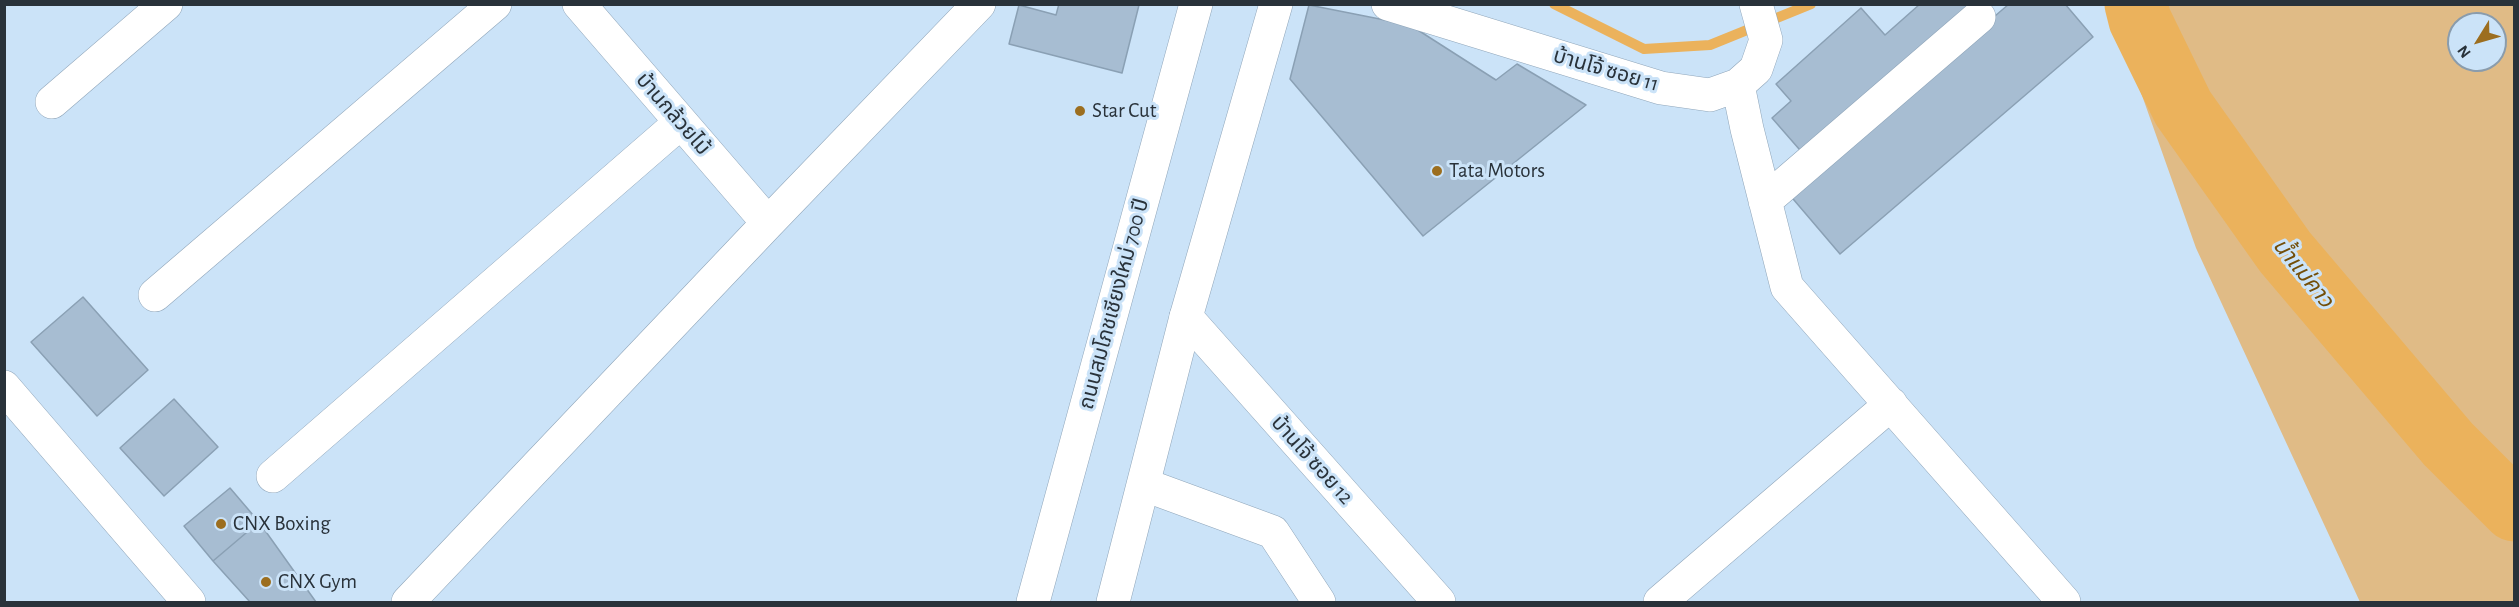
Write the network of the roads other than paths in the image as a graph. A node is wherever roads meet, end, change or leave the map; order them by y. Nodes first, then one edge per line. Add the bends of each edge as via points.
1 (166, 4) edge
2 (495, 4) edge
3 (579, 4) edge
4 (979, 4) edge
5 (1196, 4) edge
6 (1276, 4) edge
7 (1388, 4) edge
8 (1756, 4) edge
9 (1979, 17) dead end
10 (1738, 85) junction
11 (52, 102) dead end
12 (680, 123) junction
13 (1766, 201) junction
14 (768, 223) junction
15 (155, 295) dead end
16 (1186, 317) junction
17 (4, 387) edge
18 (1891, 404) junction
19 (273, 476) dead end
20 (1145, 485) junction
21 (189, 603) edge
22 (408, 603) edge
23 (1033, 603) edge
24 (1113, 603) edge
25 (1319, 603) edge
26 (1439, 603) edge
27 (1660, 603) edge
28 (2064, 603) edge

1 - 11 street
2 - 15 street
3 - 12 street, บ้านกล้วยไม้
4 - 14 street
5 - 23 street, ถนนสมโภชเชียงใหม่ 700 ปี
6 - 16 street
7 - 10 street, บ้านโจ้ ซอย 11 via 1661,88 1710,94
8 - 10 street, บ้านโจ้ ซอย 11 via 1766,40 1756,69
9 - 13 street
10 - 13 street
12 - 14 street, บ้านกล้วยไม้
12 - 19 street
13 - 18 street via 1787,287
14 - 22 street
16 - 20 street
16 - 26 street, บ้านโจ้ ซอย 12
17 - 21 street
18 - 27 street
18 - 28 street
20 - 24 street
20 - 25 street via 1273,532

